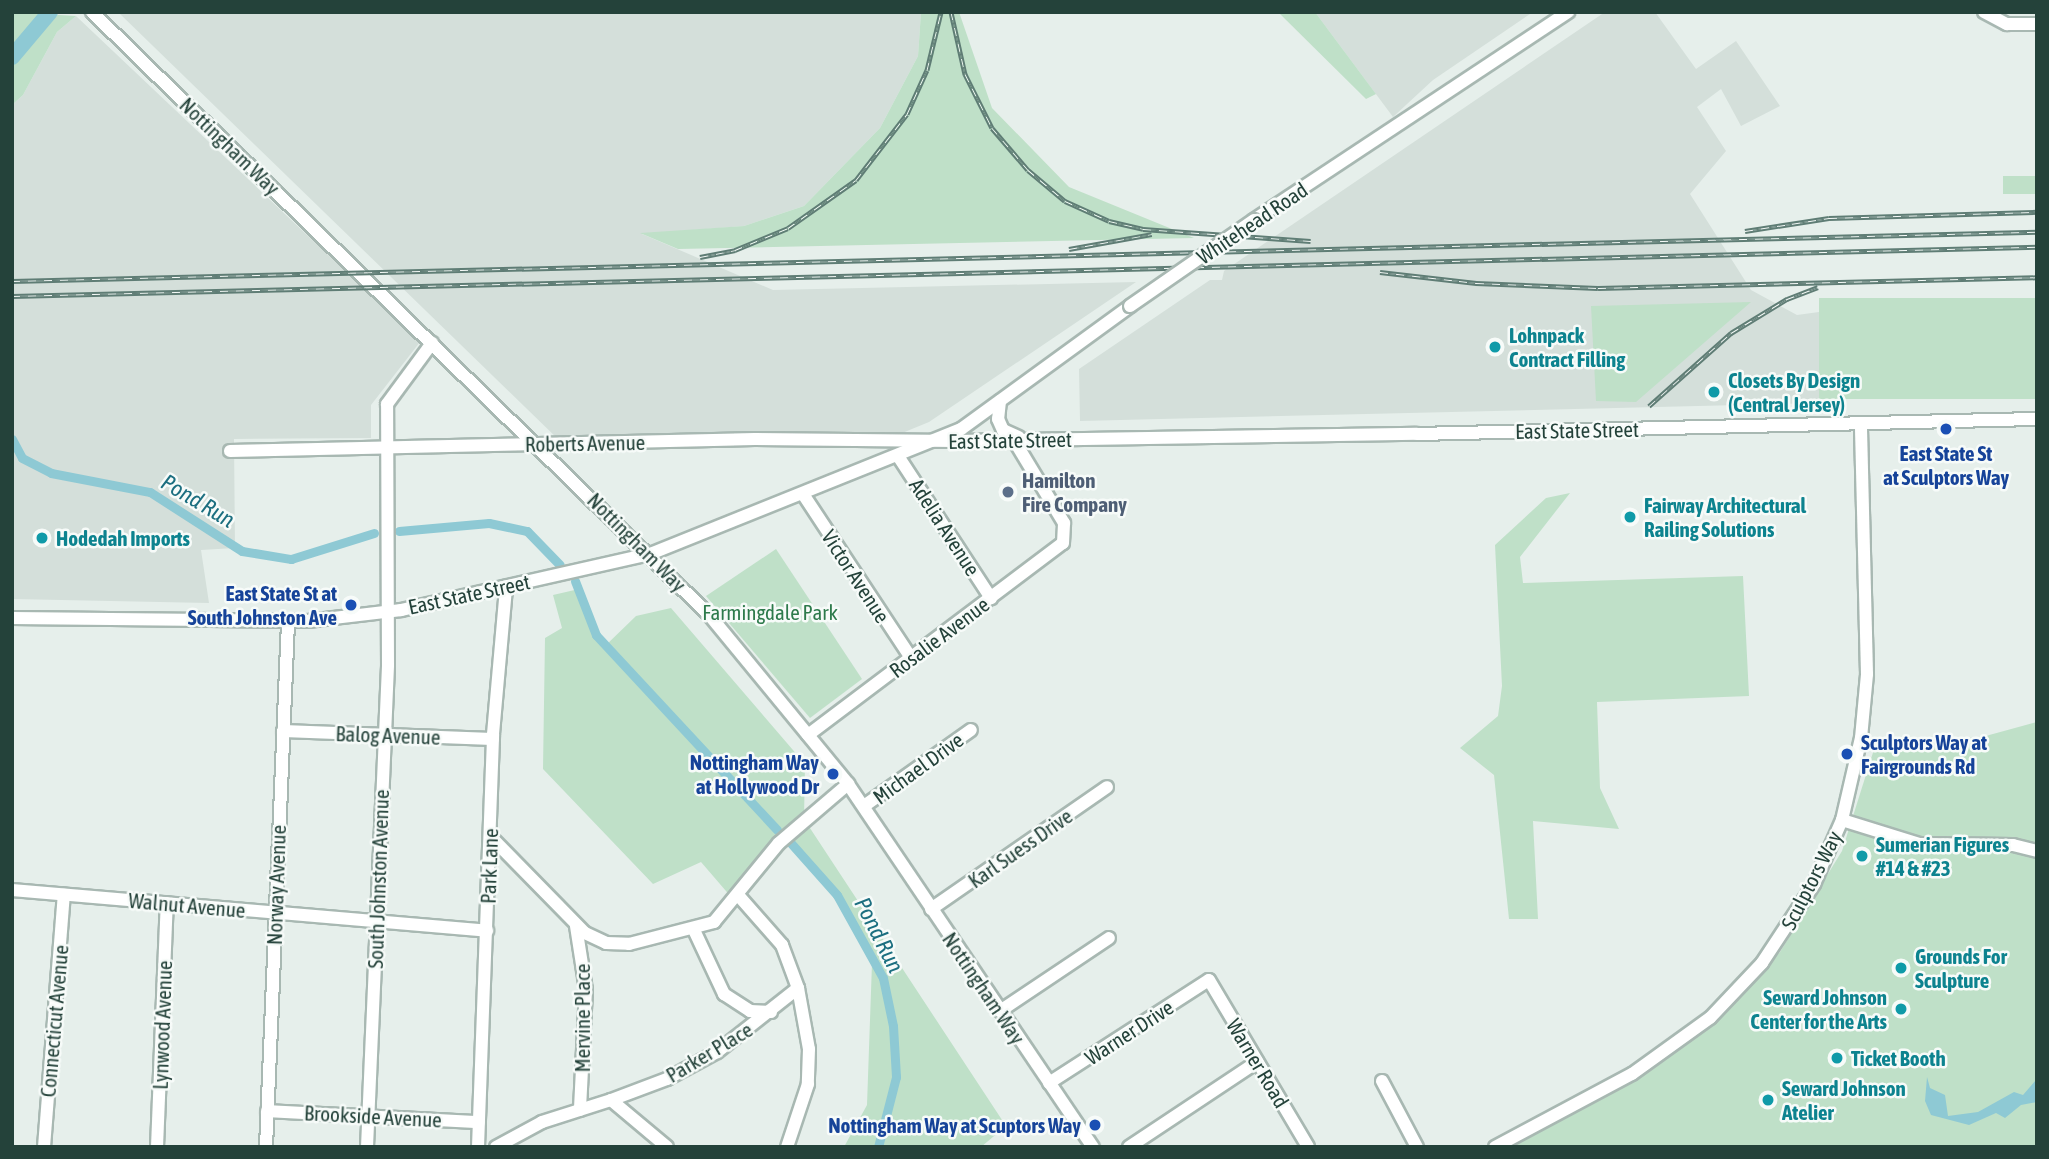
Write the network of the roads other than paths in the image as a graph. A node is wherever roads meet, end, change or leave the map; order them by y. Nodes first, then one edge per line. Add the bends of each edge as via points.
1 (92, 12) edge
2 (1568, 12) edge
3 (1984, 12) edge
4 (2037, 24) edge
5 (432, 342) junction
6 (1000, 401) junction
7 (2037, 419) edge
8 (1861, 423) junction
9 (940, 440) junction
10 (1020, 440) junction
11 (537, 444) junction
12 (387, 449) junction
13 (230, 451) dead end
14 (898, 456) junction
15 (803, 494) junction
16 (650, 554) junction
17 (506, 587) junction
18 (991, 598) junction
19 (388, 611) junction
20 (12, 618) edge
21 (288, 623) junction
22 (911, 659) junction
23 (971, 730) dead end
24 (283, 731) junction
25 (808, 735) junction
26 (382, 736) junction
27 (493, 739) junction
28 (848, 784) junction
29 (1107, 787) dead end
30 (864, 806) junction
31 (1842, 820) junction
32 (490, 835) junction
33 (2037, 851) edge
34 (12, 890) edge
35 (64, 895) junction
36 (738, 895) junction
37 (167, 904) junction
38 (932, 909) junction
39 (275, 913) junction
40 (376, 922) junction
41 (576, 926) junction
42 (694, 930) junction
43 (487, 931) junction
44 (1109, 939) dead end
45 (1209, 980) joint
46 (798, 988) junction
47 (1000, 1011) junction
48 (771, 1012) junction
49 (1258, 1062) junction
50 (1382, 1081) dead end
51 (1049, 1083) junction
52 (611, 1100) junction
53 (580, 1110) junction
54 (267, 1111) junction
55 (368, 1116) junction
56 (479, 1122) junction
57 (44, 1147) edge
58 (157, 1147) edge
59 (266, 1147) edge
60 (367, 1147) edge
61 (478, 1147) edge
62 (496, 1147) edge
63 (667, 1147) edge
64 (787, 1147) edge
65 (1093, 1147) edge
66 (1129, 1147) edge
67 (1308, 1147) edge
68 (1417, 1147) edge
69 (1495, 1147) edge

1 - 5 street, Nottingham Way
2 - 6 street, Whitehead Road, bridge via 1254,220
3 - 4 street via 2007,24
5 - 11 street, Nottingham Way
5 - 12 street, South Johnston Avenue via 391,396
6 - 9 street, Whitehead Road
6 - 10 street via 998,419 1003,430
7 - 8 street, East State Street
8 - 10 street, East State Street
8 - 31 street, Sculptors Way via 1867,674 1861,738
9 - 10 street, East State Street
9 - 11 street, Roberts Avenue
9 - 14 street, East State Street
10 - 18 street, Rosalie Avenue via 1064,523 1066,536 1059,549
11 - 12 street, Roberts Avenue
11 - 16 street, Nottingham Way
12 - 13 street, Roberts Avenue
12 - 19 street, South Johnston Avenue
14 - 15 street, East State Street
14 - 18 street, Adelia Avenue
15 - 16 street, East State Street
15 - 22 street, Victor Avenue
16 - 17 street, East State Street
16 - 25 street, Nottingham Way via 711,617
17 - 19 street, East State Street
17 - 27 street, Park Lane
18 - 22 street, Rosalie Avenue
19 - 21 street, East State Street
19 - 26 street, South Johnston Avenue
20 - 21 street, East State Street
21 - 24 street, Norway Avenue
22 - 25 street, Rosalie Avenue
23 - 30 street, Michael Drive
24 - 26 street, Balog Avenue
24 - 39 street, Norway Avenue
25 - 28 street, Nottingham Way
26 - 27 street, Balog Avenue
26 - 40 street, South Johnston Avenue
27 - 32 street, Park Lane
28 - 30 street, Nottingham Way
28 - 36 street via 779,843
29 - 38 street, Karl Suess Drive
30 - 38 street, Nottingham Way
31 - 33 street via 1919,844 2012,845
31 - 69 street, Sculptors Way via 1791,923 1728,1001 1632,1074
32 - 41 street
32 - 43 street, Park Lane
34 - 35 street, Walnut Avenue
35 - 37 street, Walnut Avenue
35 - 57 street, Connecticut Avenue
36 - 42 street via 723,915
36 - 46 street via 782,945
37 - 39 street, Walnut Avenue
37 - 58 street, Lynwood Avenue
38 - 47 street, Nottingham Way
39 - 40 street, Walnut Avenue
39 - 54 street, Norway Avenue
40 - 43 street, Walnut Avenue
40 - 55 street, South Johnston Avenue
41 - 42 street via 594,939 617,944
41 - 53 street, Mervine Place via 586,1002
42 - 48 street via 724,995 750,1011
43 - 56 street, Park Lane
44 - 47 street
45 - 49 street, Warner Road
45 - 51 street, Warner Drive
46 - 48 street, Parker Place
46 - 64 street via 808,1049 808,1084
47 - 51 street, Nottingham Way
48 - 52 street, Parker Place via 692,1066
49 - 66 street
49 - 67 street, Warner Road
50 - 68 street
51 - 65 street, Nottingham Way
52 - 53 street, Parker Place
52 - 63 street
53 - 62 street, Parker Place via 535,1125
54 - 55 street, Brookside Avenue
54 - 59 street, Norway Avenue
55 - 56 street, Brookside Avenue
55 - 60 street, South Johnston Avenue
56 - 61 street, Park Lane

